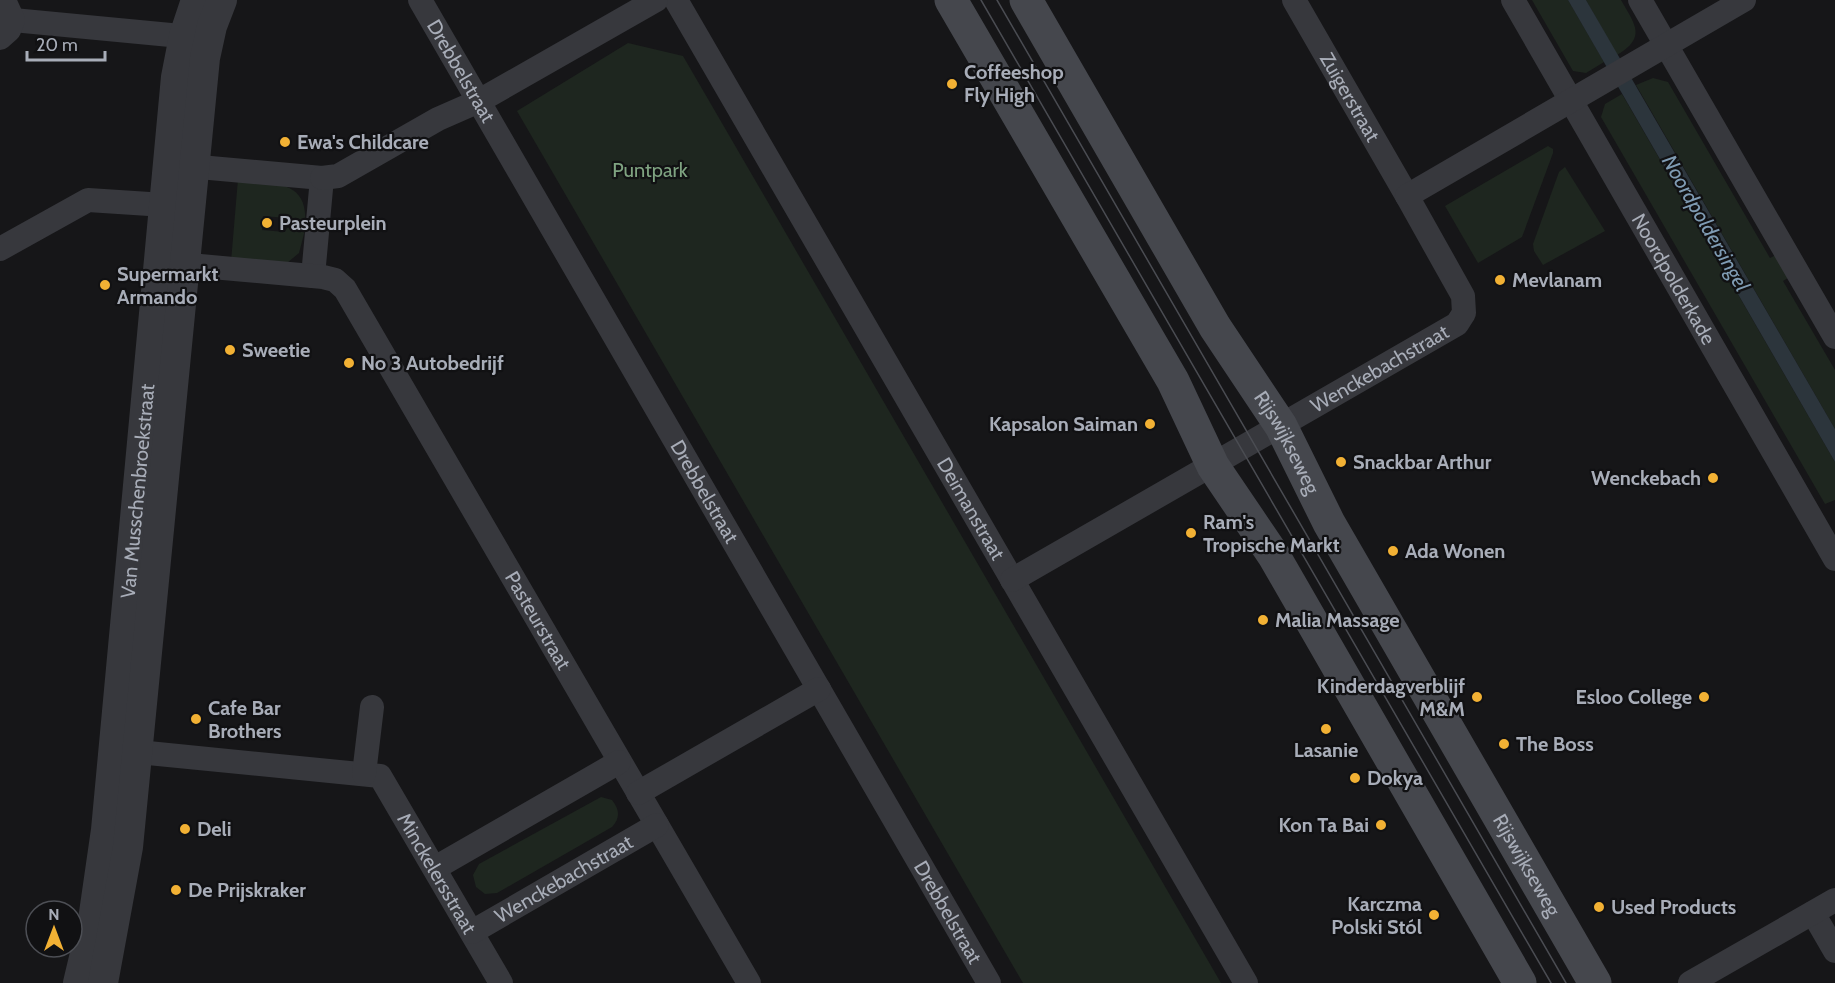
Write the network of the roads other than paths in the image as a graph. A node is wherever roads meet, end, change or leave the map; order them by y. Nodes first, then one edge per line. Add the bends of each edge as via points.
1 (196, 0) edge
2 (222, 0) edge
3 (420, 0) edge
4 (656, 0) edge
5 (676, 0) edge
6 (951, 0) edge
7 (1026, 0) edge
8 (1294, 0) edge
9 (1513, 0) edge
10 (1640, 0) edge
11 (1744, 0) edge
12 (6, 19) edge
13 (196, 38) junction
14 (1666, 45) junction
15 (1571, 100) junction
16 (479, 101) junction
17 (181, 166) junction
18 (322, 178) junction
19 (1407, 196) junction
20 (178, 206) junction
21 (0, 249) edge
22 (172, 264) junction
23 (313, 276) junction
24 (1835, 337) edge
25 (1281, 426) junction
26 (1213, 466) junction
27 (1835, 559) edge
28 (1012, 580) junction
29 (819, 689) junction
30 (372, 707) dead end
31 (152, 753) junction
32 (619, 762) junction
33 (364, 774) junction
34 (638, 793) junction
35 (657, 825) junction
36 (435, 868) junction
37 (1835, 900) edge
38 (1813, 913) junction
39 (472, 932) junction
40 (1835, 951) edge
41 (78, 983) edge
42 (103, 983) edge
43 (501, 983) edge
44 (749, 983) edge
45 (989, 983) edge
46 (1246, 983) edge
47 (1520, 983) edge
48 (1595, 983) edge
49 (1690, 983) edge

1 - 13 street, Van Musschenbroekstraat
2 - 13 street, Van Musschenbroekstraat
3 - 16 street, Drebbelstraat
4 - 16 street
5 - 28 street, Deimanstraat
6 - 26 main road via 1173,381
7 - 25 main road, Rijswijkseweg via 1215,327
8 - 19 street, Zuigerstraat
9 - 15 street, Noordpolderkade
10 - 14 street
11 - 14 street
12 - 13 street
13 - 17 street, Van Musschenbroekstraat via 176,77
14 - 15 street
14 - 24 street
15 - 19 street
15 - 27 street, Noordpolderkade
16 - 18 street via 438,119 338,176
16 - 29 street, Drebbelstraat
17 - 18 street
17 - 20 street, Van Musschenbroekstraat
18 - 23 street
19 - 25 street, Wenckebachstraat via 1459,286 1464,316 1457,324
20 - 21 street via 85,201
20 - 22 street, Van Musschenbroekstraat
22 - 23 street
22 - 31 street, Van Musschenbroekstraat
22 - 41 street, Van Musschenbroekstraat via 106,830 95,910
23 - 32 street, Pasteurstraat via 335,280 352,298
25 - 26 street, Wenckebachstraat
25 - 48 main road, Rijswijkseweg via 1329,523
26 - 28 street, Wenckebachstraat
26 - 47 main road via 1274,556
28 - 46 street, Deimanstraat
29 - 34 street
29 - 45 street, Drebbelstraat
30 - 33 street
31 - 33 street, Minckelersstraat
31 - 42 street, Van Musschenbroekstraat
32 - 34 street, Pasteurstraat
32 - 36 street
33 - 36 street, Minckelersstraat via 380,776
34 - 35 street, Pasteurstraat
35 - 39 street, Wenckebachstraat
35 - 44 street, Pasteurstraat
36 - 39 street, Minckelersstraat
37 - 38 street
38 - 40 street
38 - 49 street
39 - 43 street, Minckelersstraat

